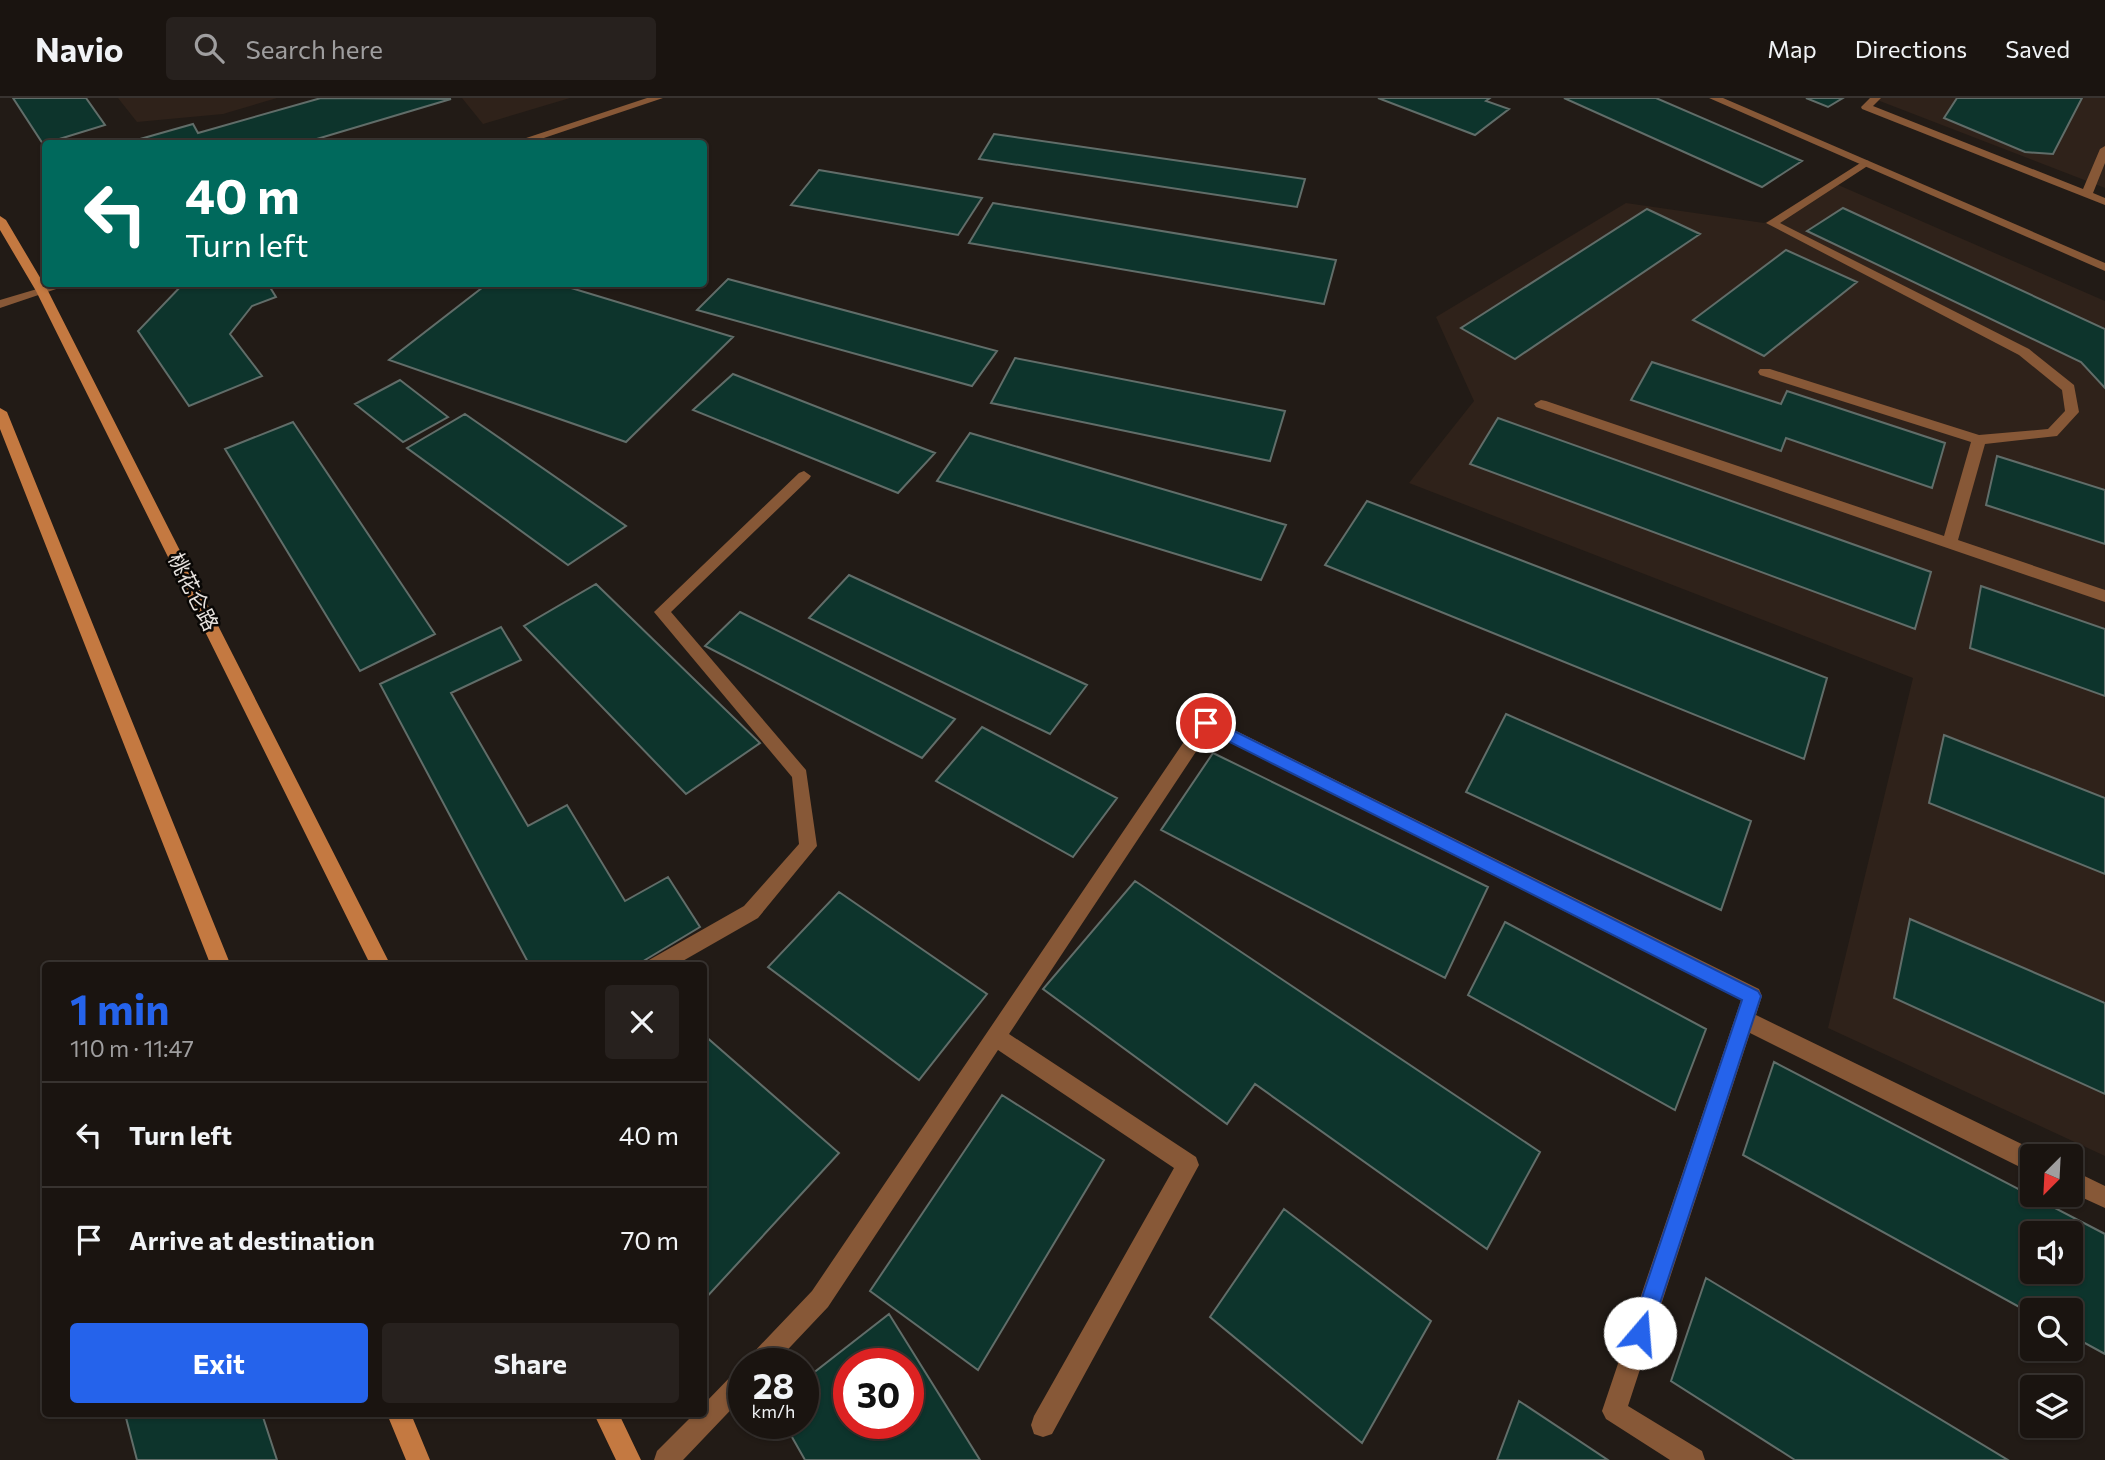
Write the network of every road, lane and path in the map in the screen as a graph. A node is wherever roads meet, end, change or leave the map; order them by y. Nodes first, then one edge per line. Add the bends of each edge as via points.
1 (658, 98) edge
2 (1714, 98) edge
3 (1877, 98) edge
4 (526, 140) edge
5 (2105, 149) edge
6 (1865, 163) junction
7 (2087, 195) junction
8 (2105, 202) edge
9 (0, 220) edge
10 (2105, 267) edge
11 (55, 287) edge
12 (42, 291) junction
13 (0, 304) edge
14 (1765, 372) dead end
15 (1541, 404) dead end
16 (0, 412) edge
17 (1979, 440) junction
18 (804, 476) dead end
19 (1950, 541) junction
20 (2105, 596) edge
21 (219, 962) edge
22 (379, 962) edge
23 (663, 962) edge
24 (1744, 1020) junction
25 (996, 1037) junction
26 (2020, 1155) edge
27 (2083, 1186) edge
28 (2105, 1197) edge
29 (773, 1348) edge
30 (728, 1396) edge
31 (400, 1417) edge
32 (608, 1417) edge
33 (1043, 1425) dead end
34 (418, 1460) edge
35 (629, 1460) edge
36 (666, 1460) edge
37 (1693, 1460) edge

1 - 4 street
2 - 6 street
3 - 7 street via 1866,107
5 - 7 street
6 - 10 street
6 - 17 street via 1772,223 2024,352 2069,388 2072,412 2052,433
7 - 8 street
9 - 12 main road, 桃花仑路
11 - 12 street
12 - 13 street
12 - 22 main road, 桃花仑路
14 - 17 street
15 - 19 street
16 - 21 main road
17 - 19 street
18 - 23 street via 662,612 800,775 808,846 751,912
19 - 20 street
24 - 25 street via 1752,996 1206,723
24 - 26 street
24 - 37 street via 1615,1411
25 - 29 street via 820,1299
25 - 33 street via 1188,1165
27 - 28 street
30 - 36 street
31 - 34 main road
32 - 35 main road

